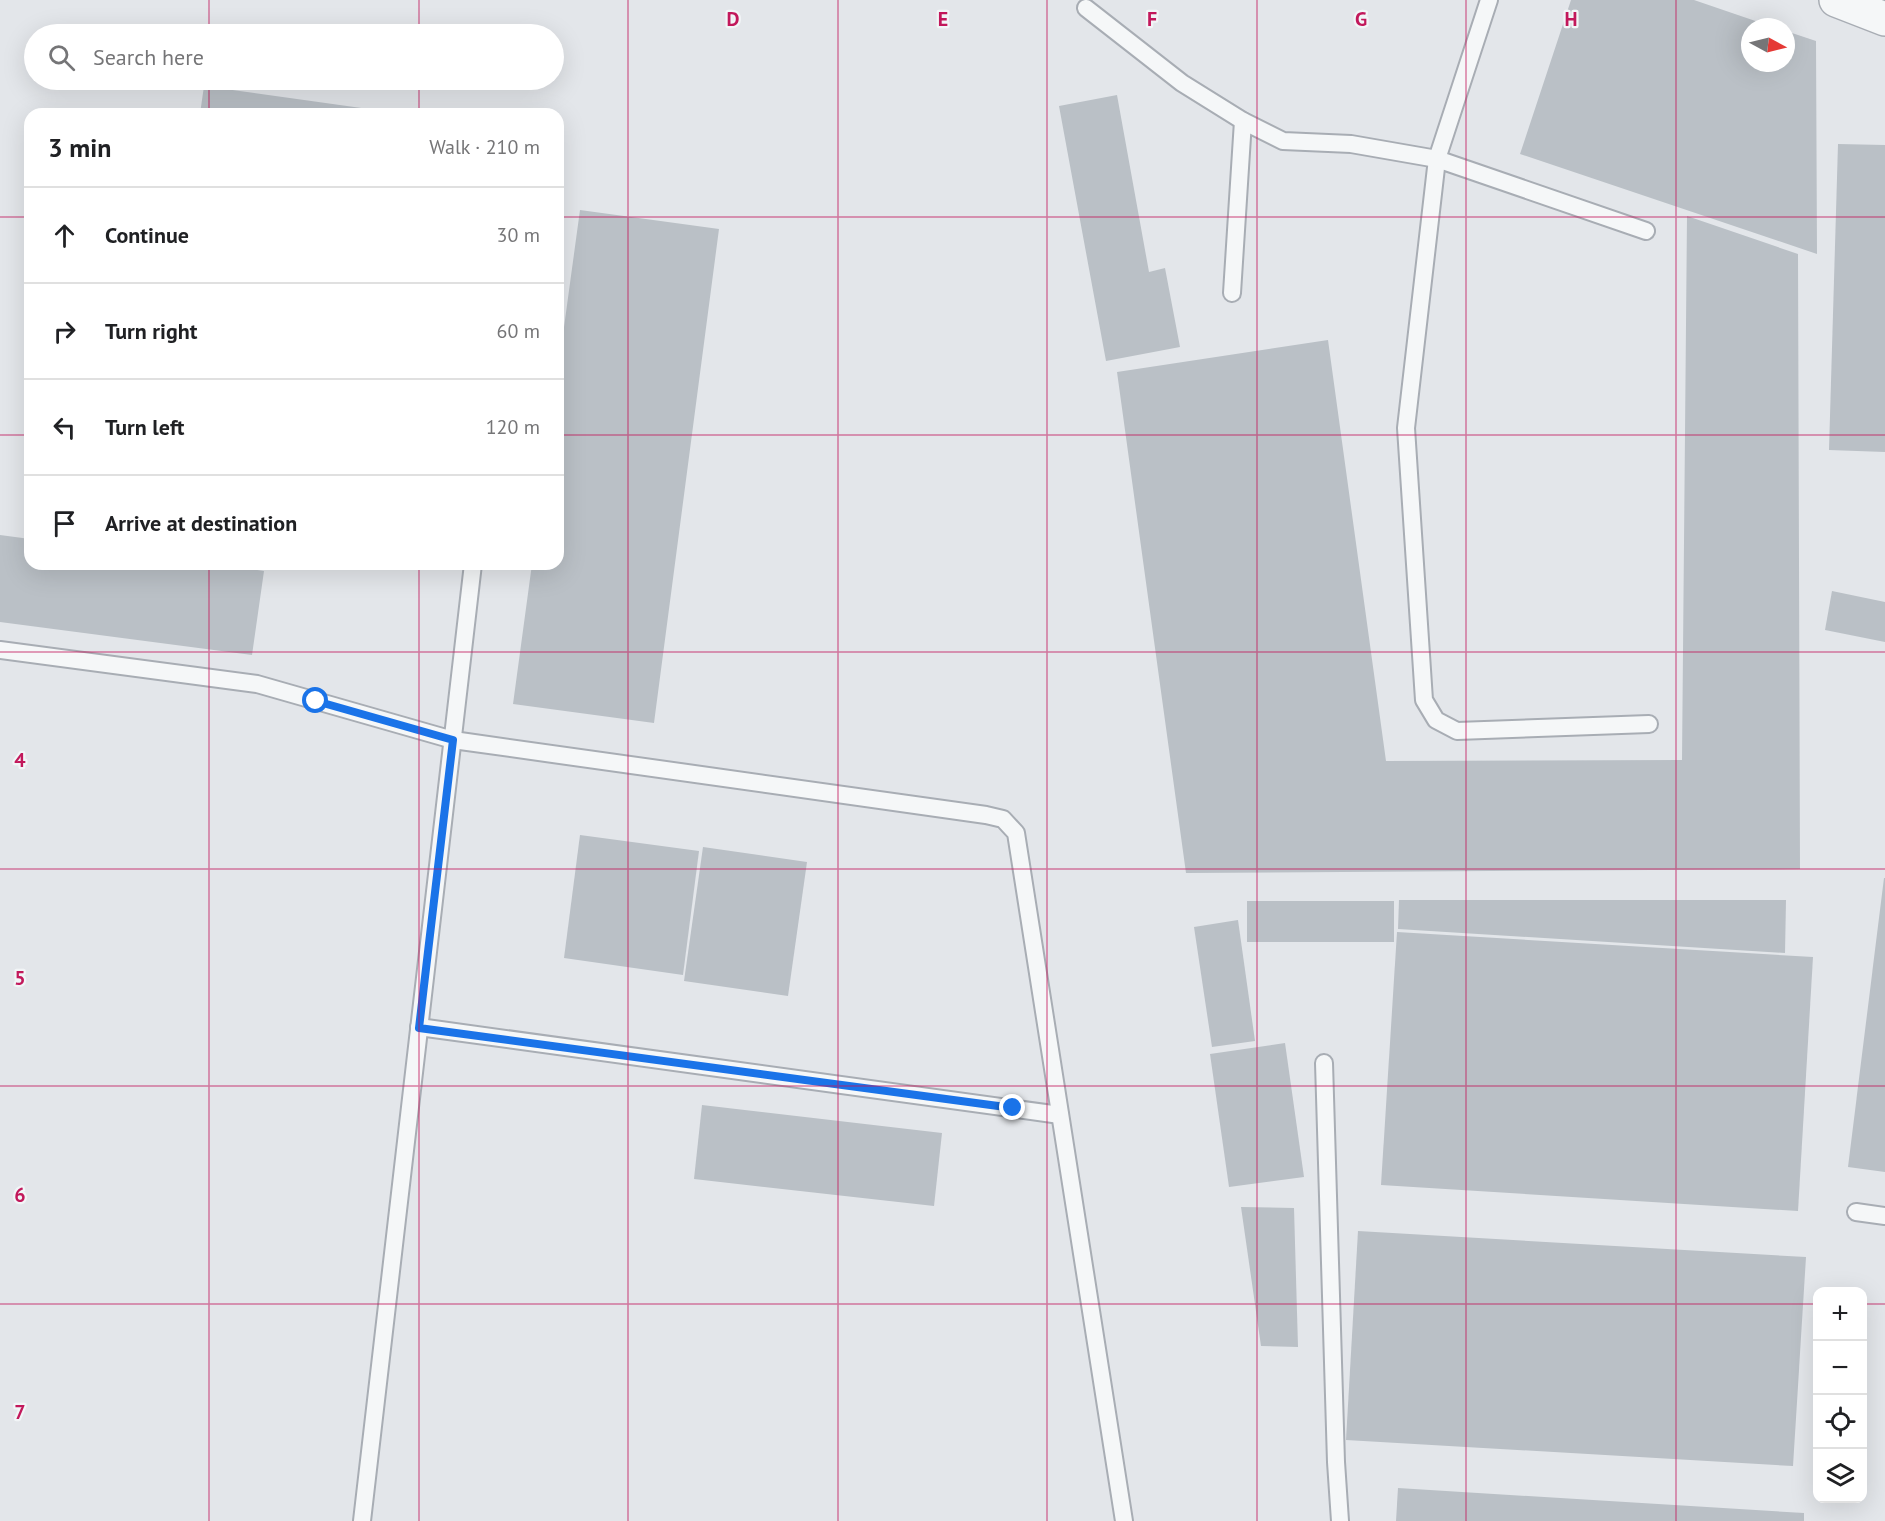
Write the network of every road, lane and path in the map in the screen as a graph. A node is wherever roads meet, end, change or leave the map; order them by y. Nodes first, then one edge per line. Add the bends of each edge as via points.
1 (1489, 0) edge
2 (1836, 0) edge
3 (1086, 8) dead end
4 (1885, 19) edge
5 (1243, 121) junction
6 (1437, 159) junction
7 (1646, 231) dead end
8 (1232, 293) dead end
9 (472, 570) edge
10 (0, 650) edge
11 (1649, 724) dead end
12 (453, 740) junction
13 (419, 1028) junction
14 (1324, 1063) dead end
15 (1060, 1115) junction
16 (1856, 1212) dead end
17 (1885, 1216) edge
18 (362, 1521) edge
19 (1125, 1521) edge
20 (1340, 1521) edge

1 - 6 lane
2 - 4 street
3 - 5 lane via 1182,83
5 - 6 lane via 1283,141 1351,144
5 - 8 lane
6 - 7 lane
6 - 11 lane via 1406,428 1425,700 1436,720 1457,731
9 - 12 lane
10 - 12 lane via 257,684
12 - 13 lane
12 - 15 lane via 1003,819 1016,833
13 - 15 lane
13 - 18 lane
14 - 20 lane
15 - 19 lane
16 - 17 lane

